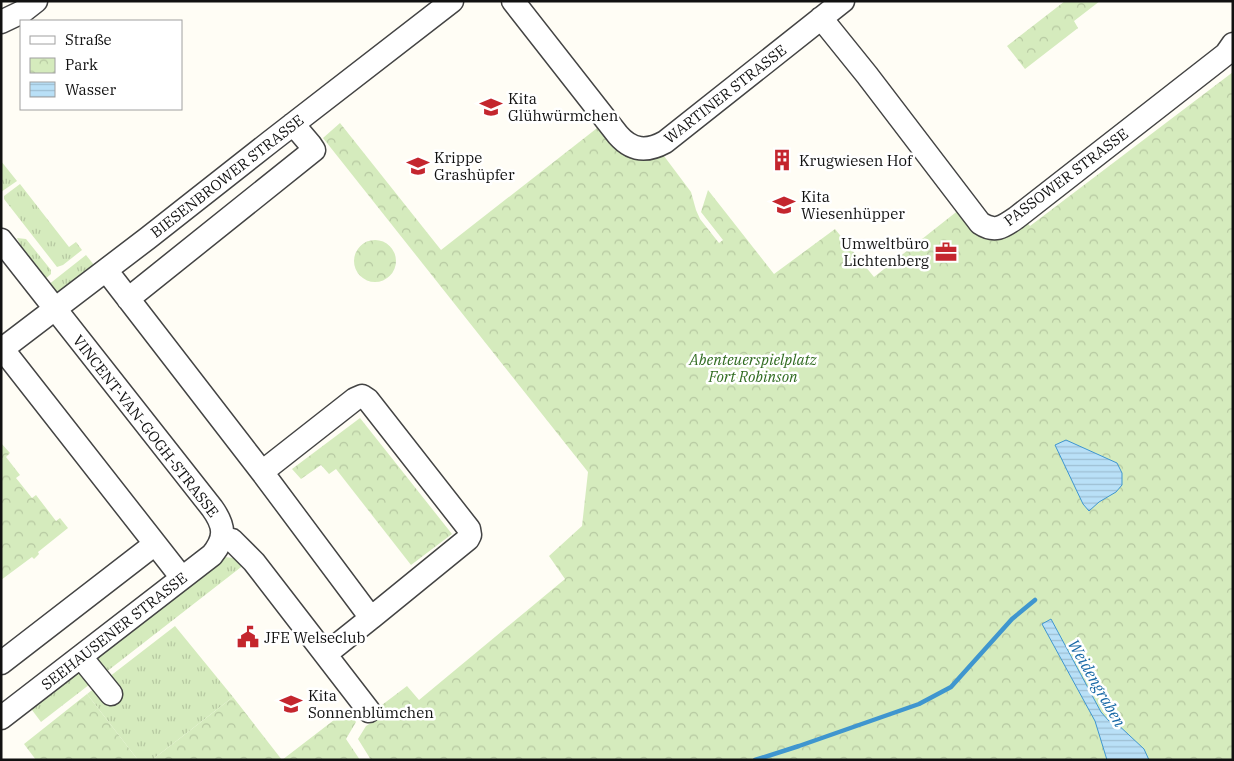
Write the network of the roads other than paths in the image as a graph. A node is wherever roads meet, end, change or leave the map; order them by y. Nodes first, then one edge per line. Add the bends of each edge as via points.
1 (36, 1) edge
2 (452, 1) edge
3 (513, 1) edge
4 (843, 1) edge
5 (5, 14) edge
6 (821, 18) junction
7 (1233, 44) edge
8 (293, 124) junction
9 (1, 240) edge
10 (106, 270) junction
11 (128, 298) junction
12 (55, 309) junction
13 (2, 349) edge
14 (262, 472) junction
15 (222, 539) junction
16 (155, 544) junction
17 (182, 578) junction
18 (371, 618) junction
19 (326, 654) junction
20 (81, 657) junction
21 (1, 663) edge
22 (111, 694) dead end
23 (369, 711) dead end
24 (1, 718) edge

1 - 5 street via 22,12
2 - 8 street, BIESENBROWER STRASSE
3 - 6 street, WARTINER STRASSE via 618,136 641,149 665,142
4 - 6 street, WARTINER STRASSE
6 - 7 street, PASSOWER STRASSE via 980,223 992,229 1016,218 1226,54
8 - 10 street, BIESENBROWER STRASSE
8 - 11 street via 314,150
9 - 12 street, VINCENT-VAN-GOGH-STRASSE
10 - 11 street
10 - 12 street, BIESENBROWER STRASSE
11 - 14 street
12 - 13 street, BIESENBROWER STRASSE
12 - 15 street, VINCENT-VAN-GOGH-STRASSE via 212,508 221,522
13 - 16 street
14 - 18 street
14 - 18 street via 362,396 469,529 468,539
15 - 17 street, SEEHAUSENER STRASSE via 212,555
15 - 19 street, VINCENT-VAN-GOGH-STRASSE via 232,540 254,562
16 - 17 street
16 - 21 street
17 - 20 street, SEEHAUSENER STRASSE
18 - 19 street
19 - 23 street, VINCENT-VAN-GOGH-STRASSE
20 - 22 street
20 - 24 street, SEEHAUSENER STRASSE

